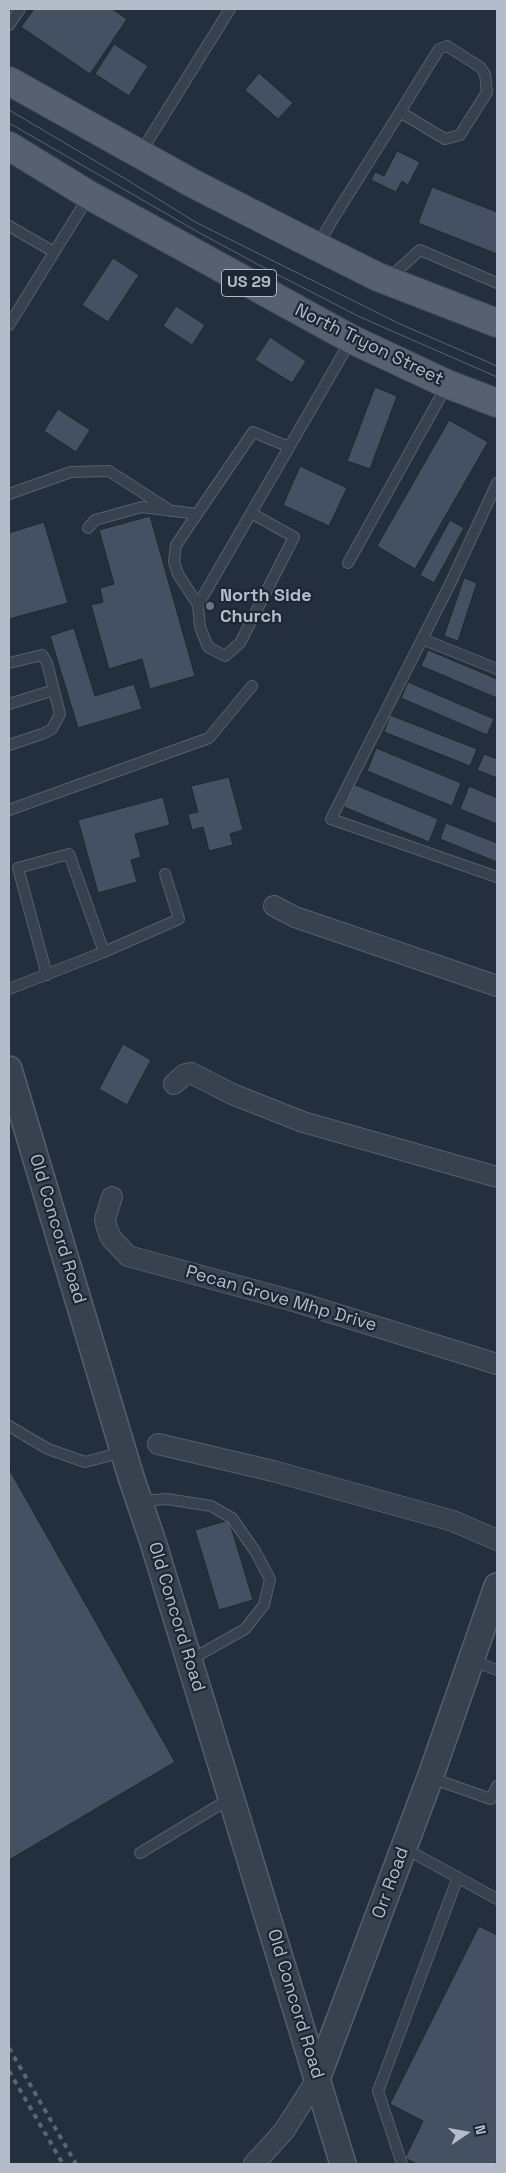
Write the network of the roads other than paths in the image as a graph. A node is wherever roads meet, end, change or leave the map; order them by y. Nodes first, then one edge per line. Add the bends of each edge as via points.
1 (20, 9) edge
2 (230, 9) edge
3 (9, 25) edge
4 (9, 81) edge
5 (400, 112) junction
6 (9, 146) edge
7 (140, 154) junction
8 (89, 195) junction
9 (9, 226) edge
10 (317, 247) junction
11 (54, 252) junction
12 (387, 280) junction
13 (497, 283) edge
14 (497, 323) edge
15 (9, 324) edge
16 (351, 339) junction
17 (447, 384) junction
18 (497, 403) edge
19 (289, 447) junction
20 (497, 483) edge
21 (9, 494) edge
22 (171, 511) junction
23 (251, 513) junction
24 (197, 514) junction
25 (88, 528) dead end
26 (348, 563) dead end
27 (198, 605) junction
28 (422, 639) junction
29 (9, 663) edge
30 (497, 669) edge
31 (252, 686) dead end
32 (54, 690) junction
33 (9, 704) edge
34 (9, 745) edge
35 (9, 810) edge
36 (165, 874) dead end
37 (497, 877) edge
38 (274, 906) dead end
39 (104, 952) junction
40 (47, 975) junction
41 (497, 986) edge
42 (9, 989) edge
43 (9, 1069) edge
44 (174, 1084) dead end
45 (497, 1177) edge
46 (112, 1198) dead end
47 (497, 1364) edge
48 (9, 1426) edge
49 (158, 1444) dead end
50 (124, 1451) junction
51 (139, 1501) junction
52 (497, 1540) edge
53 (497, 1586) edge
54 (492, 1617) edge
55 (189, 1660) junction
56 (471, 1660) junction
57 (497, 1670) edge
58 (430, 1778) junction
59 (497, 1786) edge
60 (232, 1798) junction
61 (494, 1801) edge
62 (404, 1848) junction
63 (140, 1853) dead end
64 (458, 1877) junction
65 (497, 1899) edge
66 (317, 2079) junction
67 (254, 2164) edge
68 (343, 2164) edge
69 (402, 2164) edge

1 - 3 lane
2 - 7 lane
4 - 7 main road
5 - 5 lane via 439,49 448,46 486,74 486,92 460,135 445,138
5 - 10 lane
6 - 8 main road, North Tryon Street / US 29
7 - 10 main road
8 - 11 lane
8 - 16 main road, North Tryon Street / US 29
9 - 11 lane
10 - 12 main road
11 - 15 lane
12 - 13 lane via 420,250
12 - 14 main road
16 - 17 main road, North Tryon Street / US 29
16 - 19 lane
17 - 18 main road, North Tryon Street / US 29
17 - 26 lane
19 - 23 lane
19 - 24 lane via 253,432
20 - 28 lane
21 - 22 lane via 71,472 108,471
22 - 24 lane
22 - 25 lane via 142,506 95,520
23 - 27 lane
23 - 27 lane via 294,537 240,643 225,656 208,647 200,627
24 - 27 lane via 176,546 174,562
28 - 30 lane
28 - 37 lane via 331,819
29 - 32 lane via 42,655
31 - 35 lane via 209,738
32 - 33 lane
32 - 34 lane via 60,714 52,729
36 - 39 lane via 179,919
38 - 41 street via 296,917
39 - 40 lane
39 - 40 lane via 68,854 18,868
40 - 42 lane
43 - 50 street, Old Concord Road
44 - 45 street via 190,1073 232,1094 303,1122
46 - 47 street, Pecan Grove Mhp Drive via 105,1219 107,1228 111,1238 128,1256 297,1302
48 - 50 lane via 48,1449 85,1462
49 - 52 street via 273,1471 453,1521
50 - 51 street, Old Concord Road
51 - 55 street, Old Concord Road
51 - 55 lane via 167,1499 211,1506 232,1518 256,1551 270,1580 264,1605 245,1629
53 - 54 street, Orr Road
54 - 56 street, Orr Road
55 - 60 street, Old Concord Road
56 - 57 lane
56 - 58 street, Orr Road
58 - 61 lane
58 - 62 street, Orr Road
59 - 61 lane
60 - 63 lane
60 - 66 street, Old Concord Road
62 - 64 lane
62 - 66 street, Orr Road
64 - 65 lane
64 - 69 lane via 378,2091
66 - 67 street, Orr Road via 284,2131
66 - 68 street, Old Concord Road

